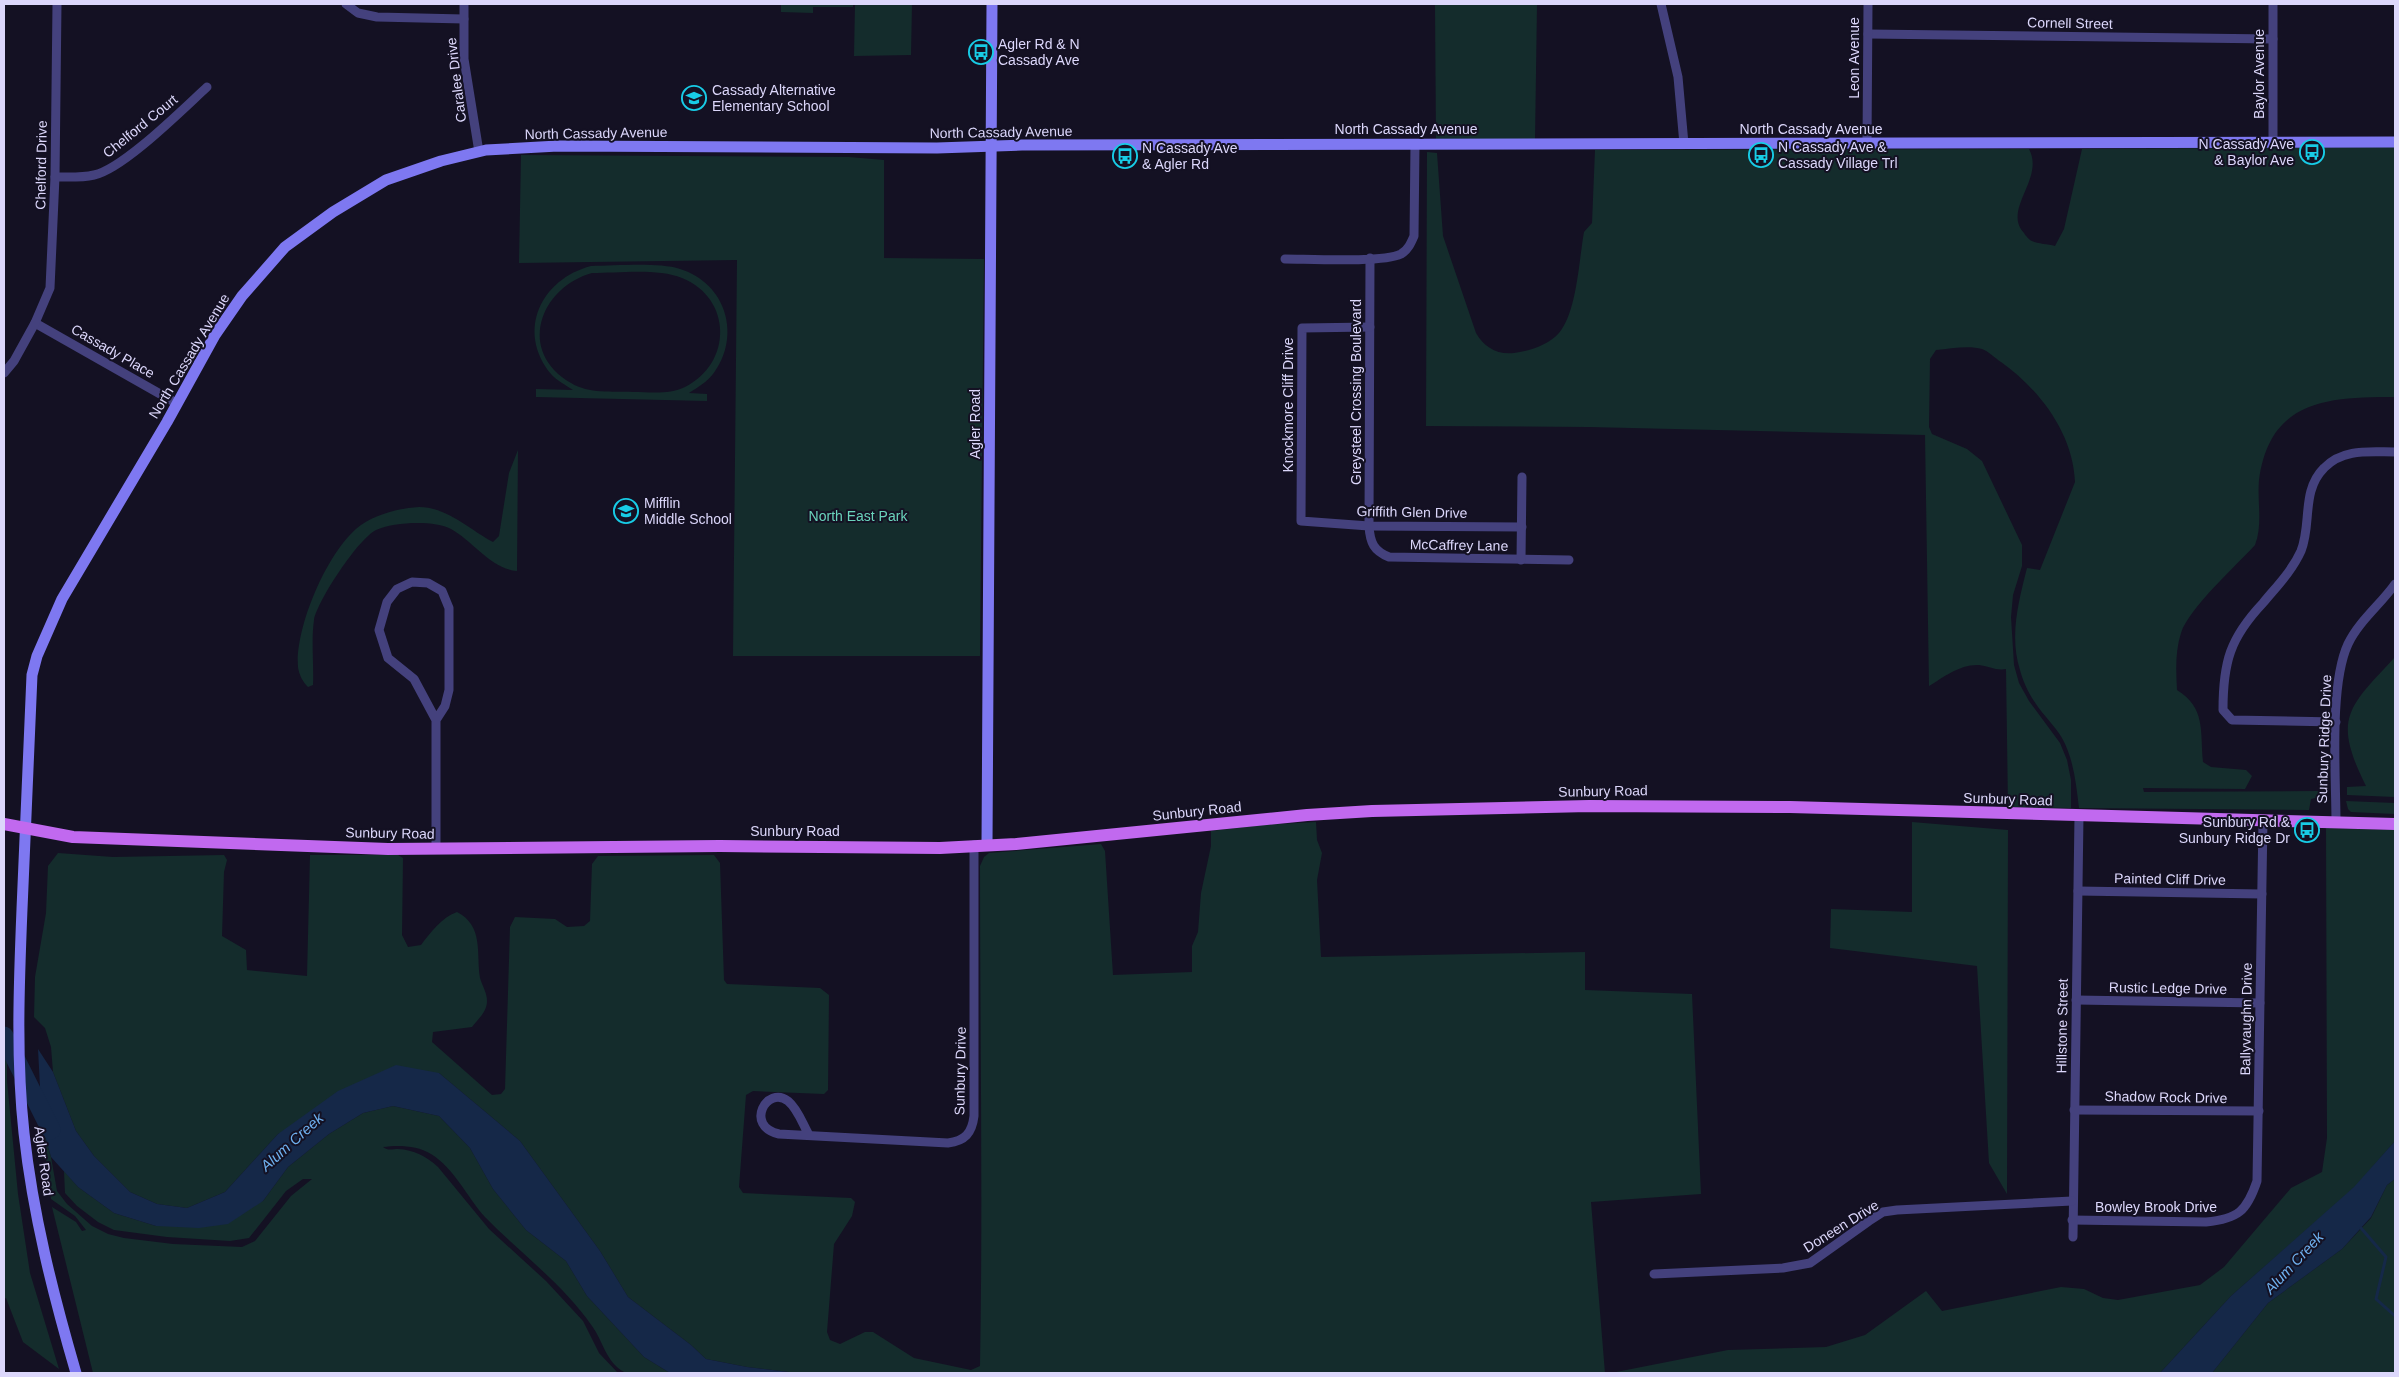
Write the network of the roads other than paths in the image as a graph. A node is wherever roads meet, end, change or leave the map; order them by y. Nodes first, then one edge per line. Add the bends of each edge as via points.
1 (57, 4) edge
2 (346, 4) edge
3 (464, 4) edge
4 (992, 4) edge
5 (1661, 4) edge
6 (1868, 4) edge
7 (2273, 4) edge
8 (464, 19) junction
9 (1868, 34) junction
10 (2273, 38) junction
11 (207, 87) dead end
12 (2395, 142) edge
13 (1867, 143) junction
14 (2273, 143) junction
15 (1415, 144) junction
16 (1684, 144) junction
17 (990, 146) junction
18 (479, 152) junction
19 (55, 177) junction
20 (1370, 258) junction
21 (1285, 259) dead end
22 (35, 323) junction
23 (1370, 328) junction
24 (4, 373) edge
25 (176, 403) junction
26 (2395, 452) edge
27 (1522, 477) dead end
28 (1300, 521) joint
29 (1369, 526) junction
30 (1522, 527) junction
31 (1522, 560) junction
32 (1569, 560) dead end
33 (2395, 584) edge
34 (436, 720) junction
35 (2336, 722) junction
36 (2080, 816) junction
37 (2263, 820) junction
38 (2336, 823) junction
39 (4, 824) edge
40 (2395, 824) edge
41 (25, 828) junction
42 (974, 845) junction
43 (987, 845) junction
44 (436, 848) junction
45 (2078, 891) junction
46 (2262, 894) junction
47 (2076, 1000) junction
48 (2260, 1002) junction
49 (2074, 1110) junction
50 (2259, 1111) junction
51 (809, 1135) junction
52 (2072, 1202) junction
53 (2239, 1214) joint
54 (2072, 1220) junction
55 (2073, 1237) dead end
56 (1654, 1274) dead end
57 (76, 1373) edge

1 - 19 street, Chelford Drive
2 - 8 street via 358,13 377,17
3 - 8 street, Caralee Drive
4 - 17 main road, Agler Road
5 - 16 street via 1678,76
6 - 9 street, Leon Avenue
7 - 10 street, Baylor Avenue
8 - 18 street, Caralee Drive via 464,59
9 - 10 street, Cornell Street
9 - 13 street, Leon Avenue
10 - 14 street, Baylor Avenue
11 - 19 street, Chelford Court via 115,166 95,175
12 - 14 main road, North Cassady Avenue
13 - 14 main road, North Cassady Avenue
13 - 16 main road, North Cassady Avenue
15 - 16 main road, North Cassady Avenue
15 - 17 main road, North Cassady Avenue
15 - 20 street via 1414,236 1408,249 1400,255
17 - 18 main road, North Cassady Avenue via 558,146
17 - 43 main road, Agler Road
18 - 25 main road, North Cassady Avenue via 386,180 333,212 285,247 242,296 215,335
19 - 22 street, Chelford Drive via 50,288
20 - 21 street
20 - 23 street, Greysteel Crossing Boulevard
22 - 24 street, Chelford Drive
22 - 25 street, Cassady Place
23 - 28 street, Knockmore Cliff Drive via 1302,328
23 - 29 street, Greysteel Crossing Boulevard
25 - 41 main road, North Cassady Avenue via 62,599 37,656 32,675
26 - 35 street via 2354,452 2324,467 2309,493 2300,552 2287,576 2246,622 2230,651 2224,679 2223,710 2226,716 2232,720
27 - 30 street
28 - 29 street, Griffith Glen Drive
29 - 30 street, Griffith Glen Drive
29 - 31 street, McCaffrey Lane via 1372,545 1379,554 1390,557
30 - 31 street
31 - 32 street, McCaffrey Lane
33 - 35 street, Sunbury Ridge Drive via 2348,642 2340,672
34 - 34 street via 414,678 388,658 380,630 387,602 397,588 412,582 428,583 442,591 449,608 449,690 445,706
34 - 44 street
35 - 38 street, Sunbury Ridge Drive
36 - 37 main road, Sunbury Road
36 - 43 main road, Sunbury Road via 1697,805 1372,811
36 - 45 street, Hillstone Street
37 - 38 main road, Sunbury Road
37 - 46 street, Ballyvaughn Drive
38 - 40 main road, Sunbury Road
39 - 41 main road, Sunbury Road
41 - 44 main road, Sunbury Road via 73,837
41 - 57 main road, Agler Road via 19,972 24,1132 50,1282
42 - 43 main road, Sunbury Road
42 - 44 main road, Sunbury Road via 940,848
42 - 51 street, Sunbury Drive via 974,1116 969,1134 960,1141 948,1143
45 - 46 street, Painted Cliff Drive
45 - 47 street, Hillstone Street
46 - 48 street, Ballyvaughn Drive
47 - 48 street, Rustic Ledge Drive
47 - 49 street, Hillstone Street
48 - 50 street, Ballyvaughn Drive
49 - 50 street, Shadow Rock Drive
49 - 52 street, Hillstone Street
50 - 53 street, Ballyvaughn Drive via 2257,1181 2251,1200
51 - 51 street, Sunbury Drive via 770,1132 761,1116 763,1108 769,1100 777,1097 787,1100
52 - 54 street, Hillstone Street
52 - 56 street, Doneen Drive via 1883,1212 1810,1263 1783,1268
53 - 54 street, Bowley Brook Drive via 2225,1220 2206,1222
54 - 55 street, Hillstone Street

